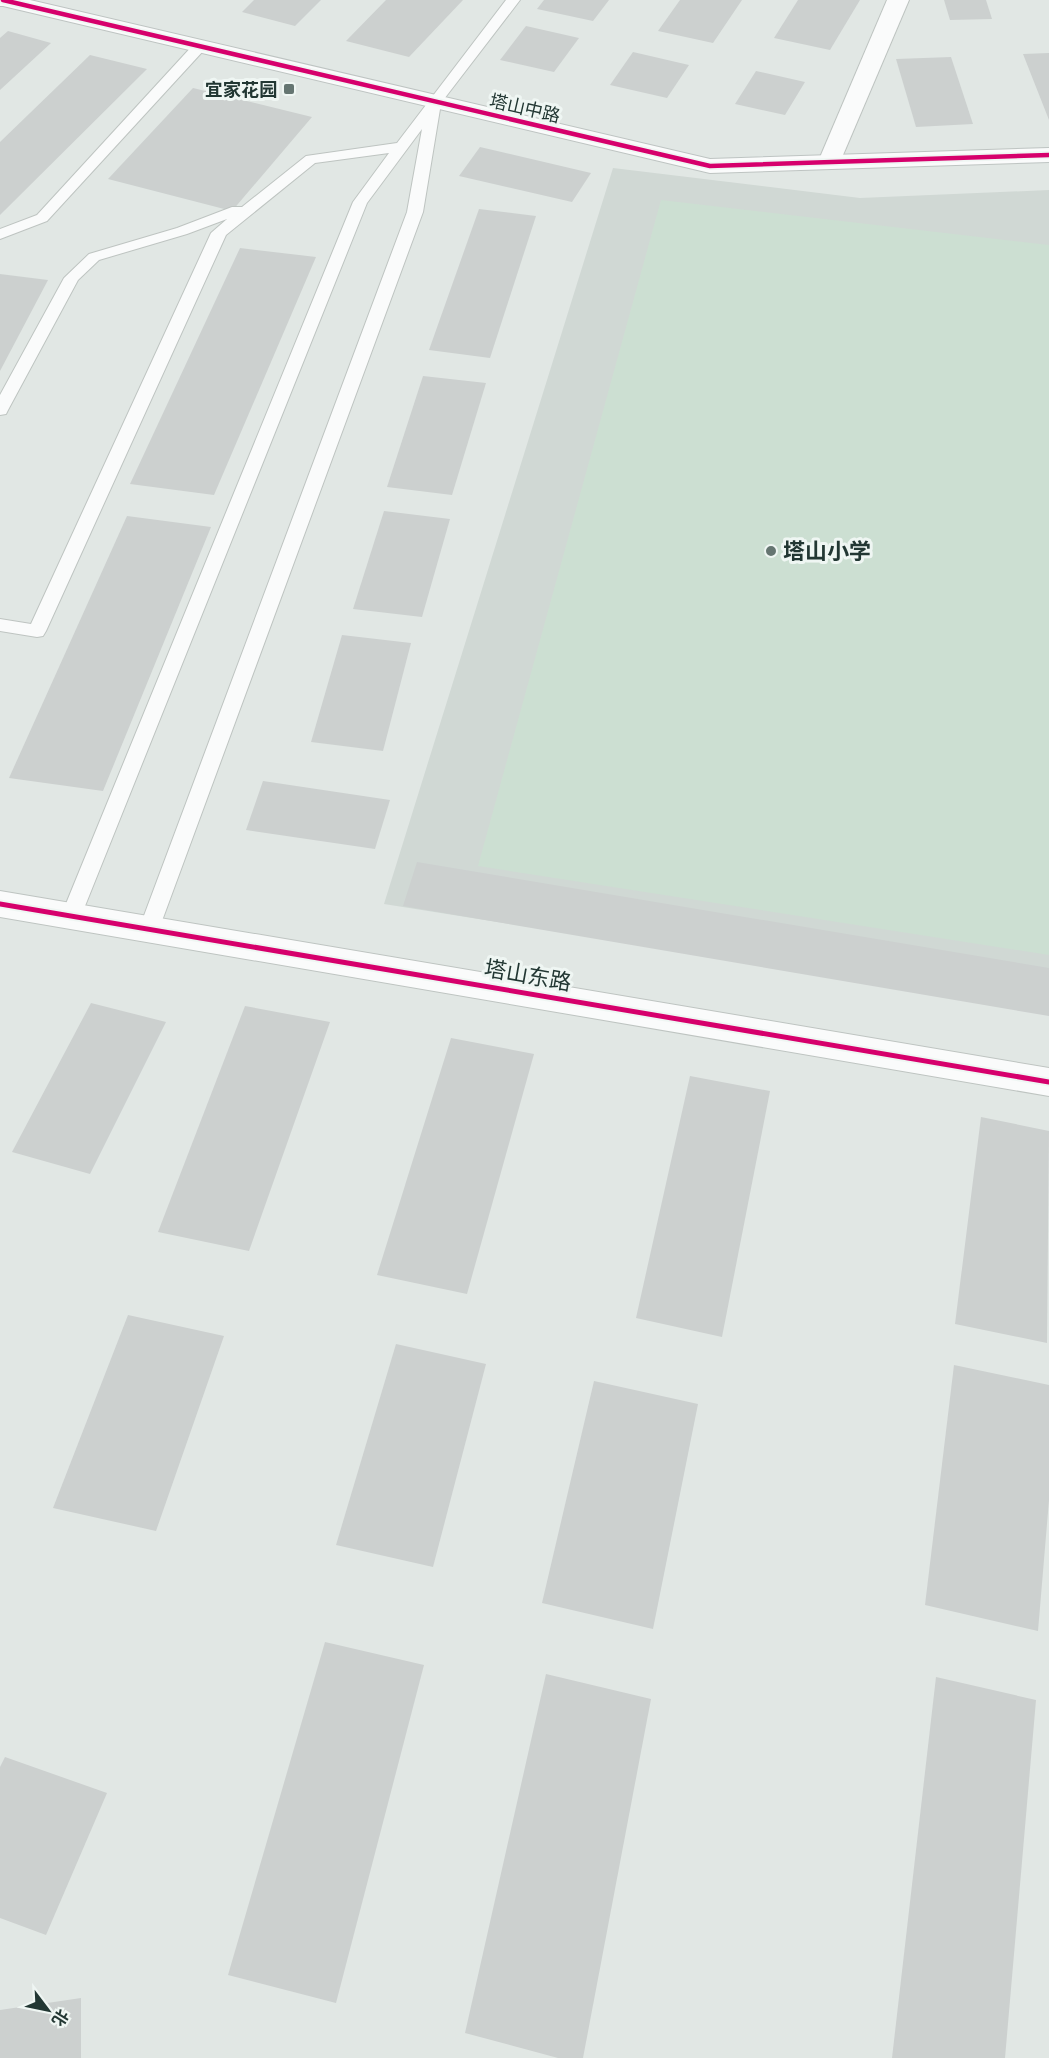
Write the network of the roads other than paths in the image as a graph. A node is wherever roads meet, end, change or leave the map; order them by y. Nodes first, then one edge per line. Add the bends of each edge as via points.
1 (3, 0) edge
2 (513, 0) edge
3 (898, 0) edge
4 (199, 47) junction
5 (434, 103) junction
6 (400, 147) junction
7 (1049, 156) edge
8 (829, 162) junction
9 (257, 203) junction
10 (0, 234) edge
11 (0, 410) edge
12 (0, 625) edge
13 (0, 904) edge
14 (71, 916) junction
15 (149, 929) junction
16 (1049, 1082) edge

1 - 4 street, 塔山中路
2 - 5 lane
3 - 8 street
4 - 5 street, 塔山中路
4 - 10 lane via 42,218
5 - 6 lane
5 - 8 street, 塔山中路 via 710,166
5 - 15 lane via 415,212
6 - 9 lane via 311,159
6 - 14 lane via 360,202
7 - 8 street, 塔山中路
9 - 11 lane via 94,257 72,278
9 - 12 lane via 219,233 37,631
13 - 14 street, 塔山东路
14 - 15 street, 塔山东路
15 - 16 street, 塔山东路

